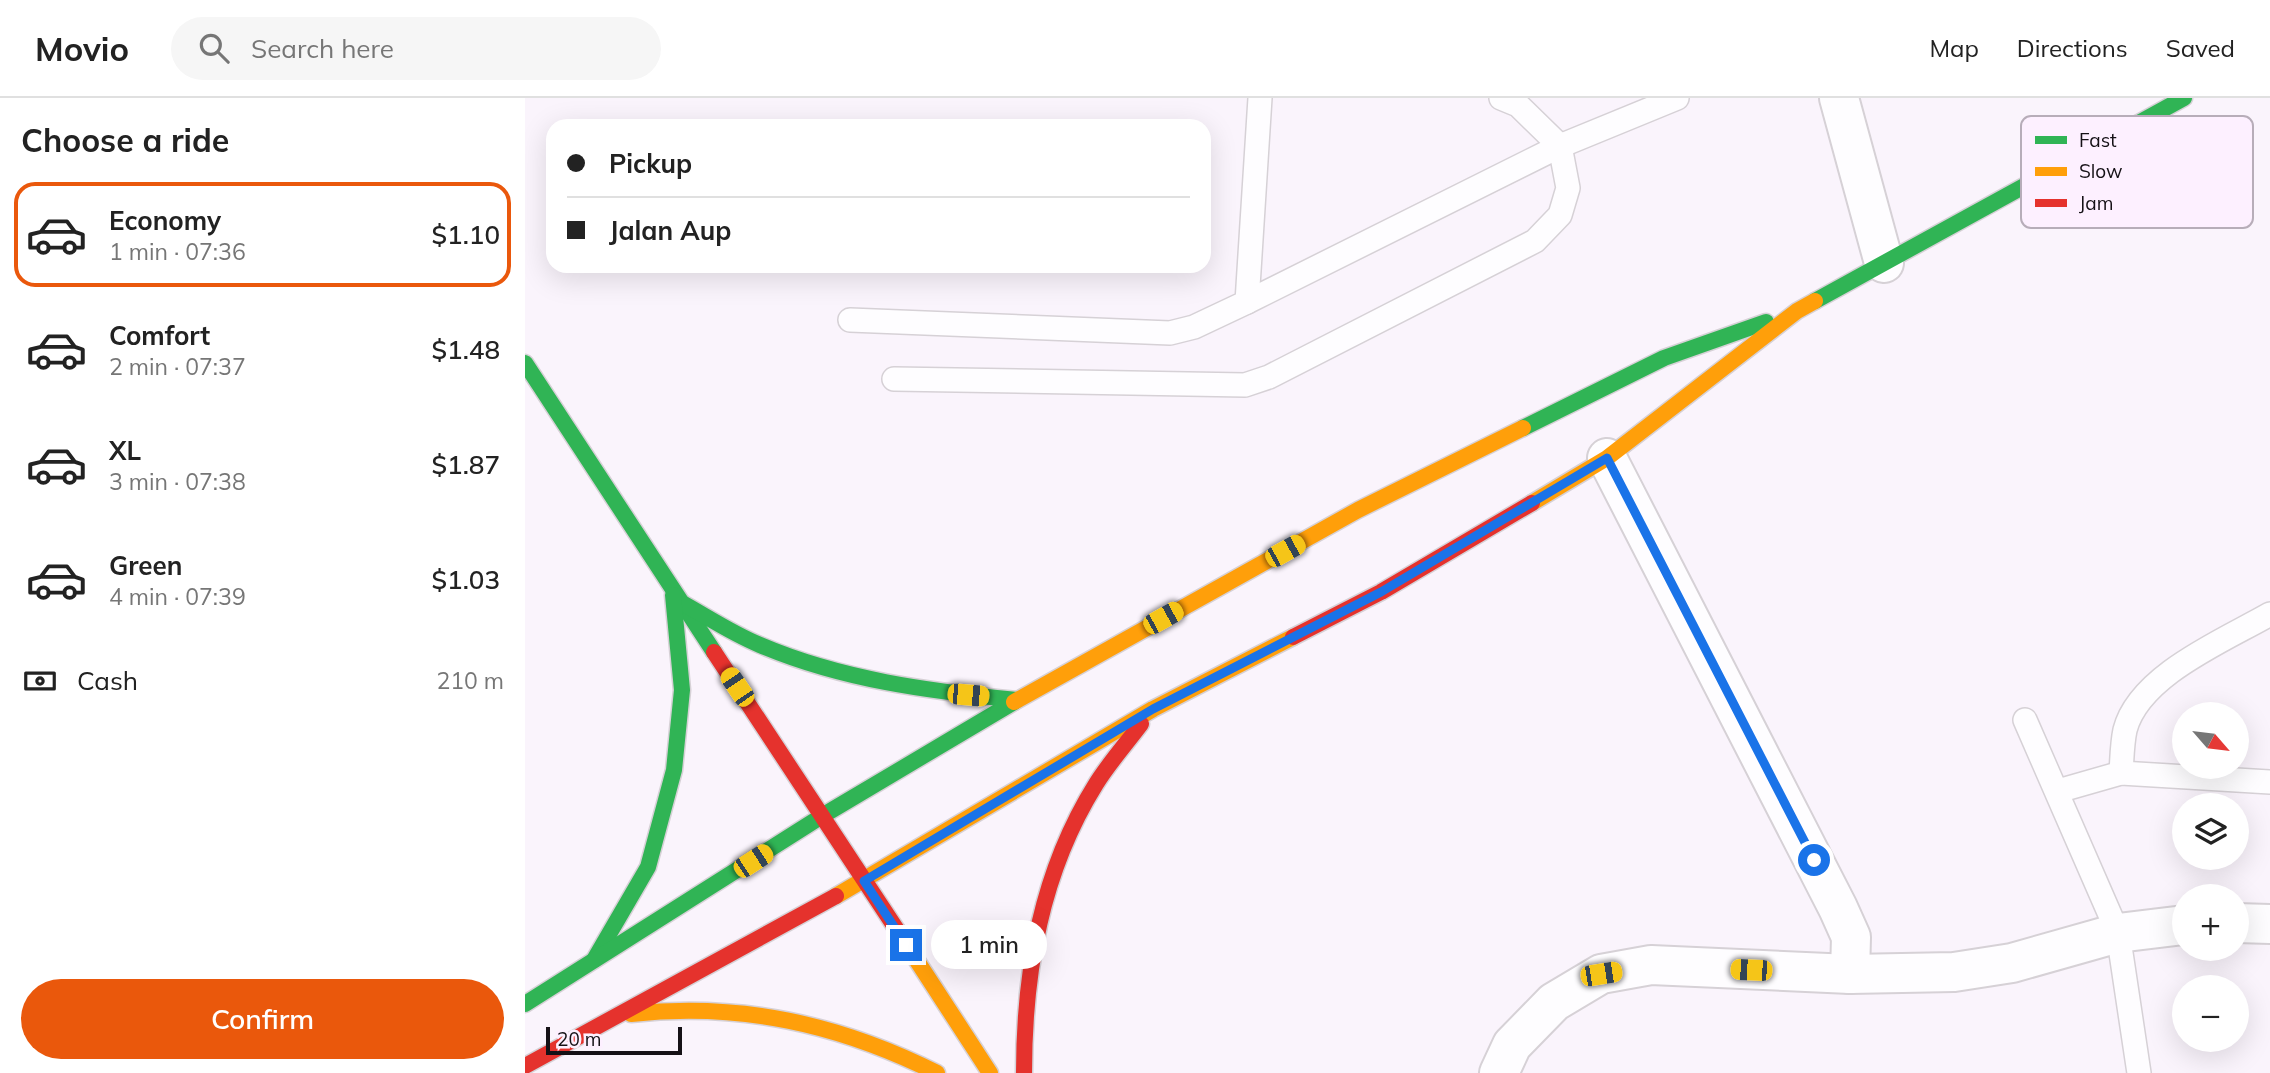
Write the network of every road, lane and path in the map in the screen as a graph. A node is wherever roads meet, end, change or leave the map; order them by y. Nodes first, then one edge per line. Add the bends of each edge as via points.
1 (1260, 98) edge
2 (1501, 98) edge
3 (1677, 98) edge
4 (1839, 98) edge
5 (2183, 98) edge
6 (2150, 116) edge
7 (1560, 146) junction
8 (2021, 187) edge
9 (1884, 263) junction
10 (1247, 302) junction
11 (1797, 311) junction
12 (850, 320) dead end
13 (525, 363) edge
14 (894, 379) dead end
15 (1607, 458) junction
16 (676, 596) junction
17 (2270, 614) edge
18 (1017, 700) junction
19 (1153, 709) junction
20 (2025, 720) dead end
21 (2121, 773) junction
22 (2270, 782) edge
23 (2058, 791) junction
24 (822, 816) junction
25 (864, 881) junction
26 (2249, 923) edge
27 (2270, 924) edge
28 (2172, 926) edge
29 (2118, 933) junction
30 (591, 965) junction
31 (1850, 974) junction
32 (525, 1004) edge
33 (614, 1015) junction
34 (525, 1066) edge
35 (937, 1073) edge
36 (990, 1073) edge
37 (1024, 1073) edge
38 (1499, 1073) edge
39 (2139, 1073) edge

1 - 10 lane
2 - 7 lane via 1518,105
3 - 7 lane
4 - 9 street
5 - 6 street
7 - 10 lane
7 - 14 lane via 1568,188 1560,215 1535,241 1269,377 1245,385
8 - 9 street
9 - 11 street
10 - 12 lane via 1170,333
11 - 15 street
11 - 18 street via 1664,358 1456,461 1358,510
13 - 16 street
15 - 19 street via 1381,592
15 - 31 street via 1838,908 1851,937
16 - 18 street via 759,645 843,674 919,690
16 - 24 street
16 - 30 street via 683,690 674,770 648,867
17 - 21 lane via 2161,677 2135,708 2126,728
18 - 24 street
19 - 25 street
19 - 37 street via 1090,793 1053,866 1031,949
20 - 23 lane
21 - 22 lane
21 - 23 lane
23 - 29 lane
24 - 25 street
24 - 30 street
25 - 33 street
25 - 36 street
26 - 27 street
28 - 29 street
29 - 31 street via 1989,967
29 - 39 lane
30 - 32 street
31 - 38 street via 1651,965 1601,974 1555,1002 1512,1045
33 - 34 street
33 - 35 street via 694,1008 774,1019 846,1033

